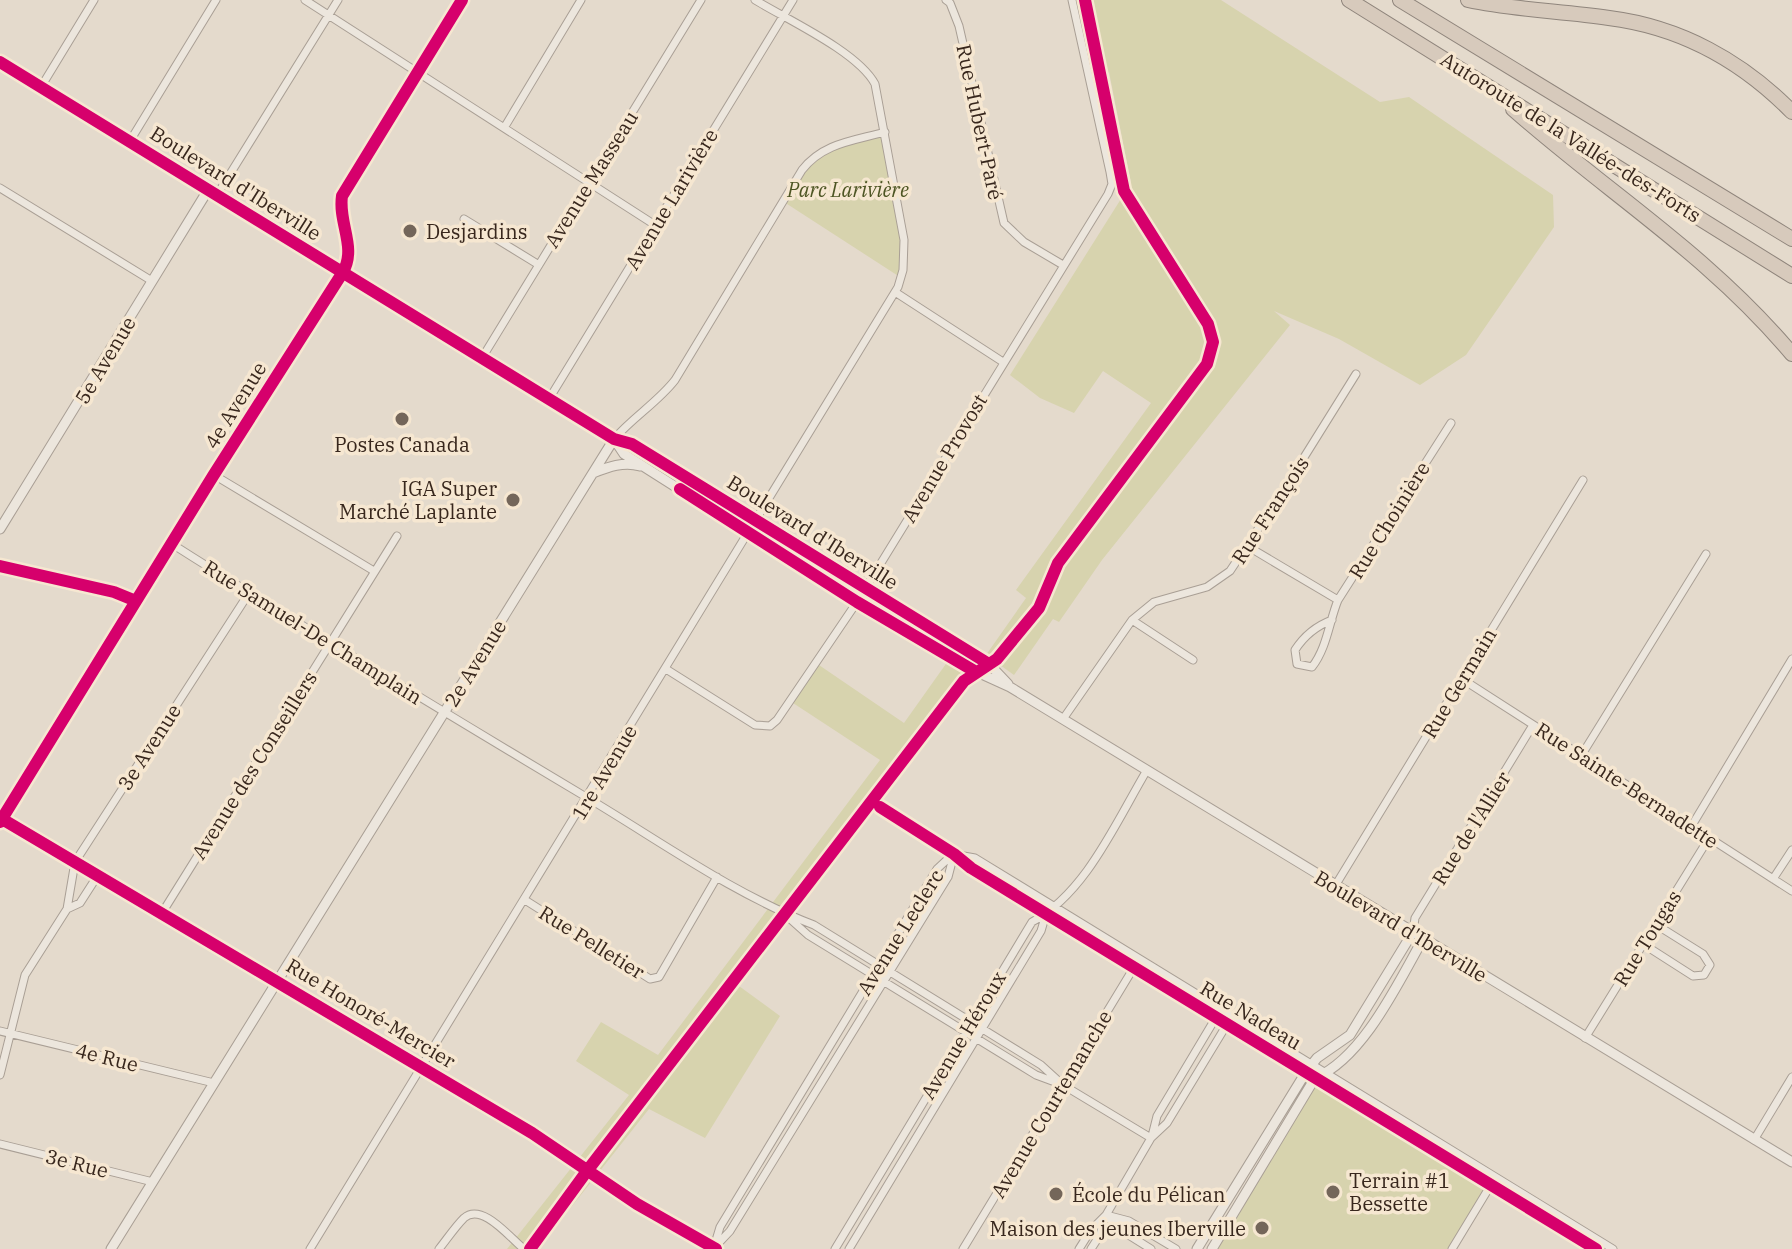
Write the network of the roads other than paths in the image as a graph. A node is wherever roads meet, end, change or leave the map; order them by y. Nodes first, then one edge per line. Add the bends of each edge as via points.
1 (94, 0) edge
2 (216, 0) edge
3 (305, 0) edge
4 (338, 0) edge
5 (462, 0) edge
6 (581, 0) edge
7 (701, 0) edge
8 (755, 0) edge
9 (793, 0) edge
10 (946, 0) edge
11 (1072, 0) edge
12 (1349, 0) edge
13 (1400, 0) edge
14 (1468, 0) edge
15 (329, 15) junction
16 (783, 17) junction
17 (0, 62) edge
18 (417, 72) junction
19 (1483, 82) junction
20 (41, 87) junction
21 (1792, 112) edge
22 (504, 128) junction
23 (885, 132) junction
24 (130, 141) junction
25 (589, 183) junction
26 (0, 188) edge
27 (213, 192) junction
28 (464, 219) dead end
29 (655, 225) junction
30 (1792, 239) edge
31 (539, 265) junction
32 (1063, 265) junction
33 (343, 272) junction
34 (1792, 276) edge
35 (152, 281) junction
36 (895, 292) junction
37 (1792, 354) edge
38 (482, 358) junction
39 (1003, 362) junction
40 (1356, 374) dead end
41 (549, 399) junction
42 (1451, 423) dead end
43 (614, 439) junction
44 (646, 468) junction
45 (593, 473) junction
46 (214, 475) junction
47 (1583, 480) dead end
48 (756, 520) junction
49 (0, 529) edge
50 (749, 533) junction
51 (397, 536) dead end
52 (172, 544) junction
53 (1247, 546) junction
54 (1706, 554) dead end
55 (0, 566) edge
56 (374, 571) junction
57 (865, 588) junction
58 (249, 593) junction
59 (1338, 600) junction
60 (136, 601) junction
61 (857, 602) junction
62 (1132, 620) junction
63 (1332, 620) junction
64 (331, 643) junction
65 (1792, 659) edge
66 (1193, 660) dead end
67 (666, 669) junction
68 (1462, 679) junction
69 (1010, 687) junction
70 (444, 713) junction
71 (1063, 719) junction
72 (1533, 725) junction
73 (1581, 756) junction
74 (1147, 770) junction
75 (588, 798) junction
76 (880, 807) dead end
77 (1, 820) edge
78 (1691, 827) junction
79 (1709, 838) junction
80 (1792, 850) edge
81 (954, 854) junction
82 (75, 862) junction
83 (98, 875) junction
84 (717, 877) junction
85 (1773, 879) junction
86 (1335, 886) junction
87 (1792, 891) edge
88 (525, 900) junction
89 (1055, 908) junction
90 (67, 909) junction
91 (162, 913) junction
92 (785, 914) junction
93 (1046, 914) junction
94 (1655, 924) junction
95 (1413, 932) junction
96 (1423, 939) junction
97 (1643, 944) junction
98 (1139, 959) junction
99 (879, 965) junction
100 (1134, 968) junction
101 (889, 971) junction
102 (873, 974) junction
103 (278, 981) junction
104 (884, 981) junction
105 (1379, 989) junction
106 (1391, 996) junction
107 (1219, 1013) junction
108 (1230, 1020) junction
109 (971, 1022) junction
110 (983, 1028) junction
111 (0, 1031) edge
112 (965, 1031) junction
113 (12, 1034) junction
114 (976, 1037) junction
115 (1585, 1038) junction
116 (832, 1043) junction
117 (842, 1049) junction
118 (422, 1067) junction
119 (1311, 1071) junction
120 (1325, 1073) junction
121 (0, 1075) edge
122 (1792, 1077) edge
123 (214, 1083) junction
124 (1063, 1085) junction
125 (1151, 1138) junction
126 (1754, 1140) junction
127 (0, 1144) edge
128 (887, 1162) junction
129 (1792, 1162) edge
130 (898, 1168) junction
131 (1496, 1178) junction
132 (153, 1182) junction
133 (747, 1182) junction
134 (1491, 1186) junction
135 (756, 1188) junction
136 (1531, 1204) junction
137 (1106, 1215) junction
138 (715, 1248) edge
139 (111, 1249) edge
140 (310, 1249) edge
141 (439, 1249) edge
142 (524, 1249) edge
143 (835, 1249) edge
144 (849, 1249) edge
145 (963, 1249) edge
146 (1079, 1249) edge
147 (1091, 1249) edge
148 (1151, 1249) edge
149 (1176, 1249) edge
150 (1197, 1249) edge
151 (1212, 1249) edge
152 (1452, 1249) edge
153 (1596, 1249) edge
154 (1613, 1249) edge

1 - 20 street
2 - 24 street
3 - 15 street
4 - 15 street, 5e Avenue
5 - 18 street, 4e Avenue
6 - 22 street
7 - 25 street, Avenue Masseau
8 - 16 street, 1re Avenue
9 - 16 street, Avenue Larivière
10 - 32 street, Rue Hubert-Paré via 959,26 1004,223
11 - 32 street, Avenue Provost via 1111,186
12 - 19 highway, Autoroute de la Vallée-des-Forts
13 - 30 highway, Autoroute de la Vallée-des-Forts
14 - 21 highway via 1619,19 1675,34 1736,64
15 - 18 street
15 - 27 street, 5e Avenue
16 - 23 street, 1re Avenue via 866,71 875,84
16 - 29 street, Avenue Larivière
17 - 20 street, Boulevard d'Iberville
18 - 22 street
18 - 33 street, 4e Avenue via 342,196 341,219 350,249
19 - 34 highway, Autoroute de la Vallée-des-Forts
19 - 37 highway via 1552,144 1714,272
20 - 24 street, Boulevard d'Iberville
22 - 25 street
23 - 36 street, 1re Avenue via 904,240 903,270
23 - 43 street, 2e Avenue via 824,149 811,159 675,380
24 - 27 street, Boulevard d'Iberville
25 - 29 street
25 - 31 street, Avenue Masseau
26 - 35 street
27 - 33 street, Boulevard d'Iberville
27 - 35 street, 5e Avenue
28 - 31 street
29 - 41 street, Avenue Larivière
31 - 38 street, Avenue Masseau
32 - 39 street, Avenue Provost
33 - 38 street, Boulevard d'Iberville
33 - 46 street, 4e Avenue
35 - 49 street, 5e Avenue
36 - 39 street
36 - 48 street, 1re Avenue
38 - 41 street, Boulevard d'Iberville
39 - 57 street, Avenue Provost
40 - 53 street, Rue François
41 - 43 street, Boulevard d'Iberville
42 - 59 street, Rue Choinière
43 - 44 street, Boulevard d'Iberville via 624,454
43 - 45 street, 2e Avenue
43 - 48 street, Boulevard d'Iberville via 632,444
44 - 45 street via 632,463
44 - 50 street, Boulevard d'Iberville
45 - 70 street, 2e Avenue
46 - 52 street, 4e Avenue
46 - 56 street
47 - 68 street, Rue Germain
48 - 50 street, 1re Avenue
48 - 57 street, Boulevard d'Iberville
50 - 61 street, Boulevard d'Iberville
50 - 67 street, 1re Avenue
51 - 56 street, Avenue des Conseillers
52 - 58 street, Rue Samuel-De Champlain
52 - 60 street, 4e Avenue
53 - 59 street
53 - 62 street, Rue François via 1230,571 1207,587 1154,602
54 - 73 street
55 - 60 street
56 - 64 street, Avenue des Conseillers
57 - 61 street, Avenue Provost
57 - 69 street, Boulevard d'Iberville via 989,664
58 - 64 street, Rue Samuel-De Champlain
58 - 82 street, 3e Avenue
59 - 63 street, Rue Choinière
60 - 77 street, 4e Avenue
61 - 67 street, Avenue Provost via 770,726 755,725
61 - 69 street, Boulevard d'Iberville
62 - 66 street
62 - 71 street, Rue François
63 - 63 street, Rue Choinière via 1301,640 1295,650 1297,664 1312,667
64 - 70 street, Rue Samuel-De Champlain
64 - 91 street, Avenue des Conseillers
65 - 78 street
67 - 75 street, 1re Avenue
68 - 72 street, Rue Sainte-Bernadette
68 - 86 street, Rue Germain
69 - 71 street, Boulevard d'Iberville
70 - 75 street, Rue Samuel-De Champlain
70 - 103 street, 2e Avenue
71 - 74 street, Boulevard d'Iberville
72 - 73 street, Rue Sainte-Bernadette
72 - 95 street, Rue de l'Allier via 1415,918
73 - 78 street, Rue Sainte-Bernadette
74 - 86 street, Boulevard d'Iberville
74 - 89 street, Avenue Héroux via 1079,883
75 - 84 street, Rue Samuel-De Champlain
75 - 88 street, 1re Avenue
76 - 81 street
77 - 82 street, Rue Honoré-Mercier
78 - 79 street, Rue Sainte-Bernadette
79 - 85 street, Rue Sainte-Bernadette
79 - 94 street, Rue Tougas
80 - 85 street
81 - 89 street, Rue Nadeau via 975,858
81 - 93 street, Rue Nadeau
81 - 99 street, Avenue Leclerc via 937,869
81 - 101 street, Avenue Leclerc via 948,877
82 - 83 street, Rue Honoré-Mercier
82 - 90 street, 3e Avenue
83 - 90 street, 3e Avenue via 80,903
83 - 91 street, Rue Honoré-Mercier
84 - 88 street, Rue Pelletier via 659,977 650,979
84 - 92 street, Rue Samuel-De Champlain
85 - 87 street, Rue Sainte-Bernadette
86 - 95 street, Boulevard d'Iberville
88 - 118 street, 1re Avenue
89 - 93 street, Avenue Héroux
89 - 98 street, Rue Nadeau
90 - 113 street, 3e Avenue via 28,967
91 - 103 street, Rue Honoré-Mercier
92 - 99 street, Rue Samuel-De Champlain via 814,925
92 - 102 street, Rue Samuel-De Champlain via 808,935
93 - 100 street, Rue Nadeau
93 - 109 street, Avenue Héroux via 1032,922
93 - 110 street, Avenue Héroux
94 - 97 street, Rue Tougas
94 - 97 street via 1703,954 1710,965 1704,975 1693,976
95 - 96 street, Boulevard d'Iberville
95 - 105 street
96 - 106 street
96 - 115 street, Boulevard d'Iberville
97 - 115 street, Rue Tougas
98 - 100 street, Avenue Courtemanche
98 - 107 street, Rue Nadeau
99 - 101 street, Rue Samuel-De Champlain
99 - 102 street, Avenue Leclerc
100 - 107 street, Rue Nadeau
100 - 124 street, Avenue Courtemanche
101 - 104 street, Avenue Leclerc
101 - 109 street, Rue Samuel-De Champlain
102 - 104 street, Rue Samuel-De Champlain
102 - 116 street, Avenue Leclerc
103 - 118 street, Rue Honoré-Mercier
103 - 123 street, 2e Avenue
104 - 112 street, Rue Samuel-De Champlain
104 - 117 street, Avenue Leclerc
105 - 106 street
105 - 119 street via 1350,1035
106 - 120 street via 1356,1045
107 - 108 street, Rue Nadeau
107 - 125 street via 1157,1116
108 - 119 street, Rue Nadeau
108 - 125 street via 1167,1123
109 - 110 street, Rue Samuel-De Champlain
109 - 112 street, Avenue Héroux
110 - 114 street, Avenue Héroux
110 - 124 street, Rue Samuel-De Champlain
111 - 113 street, 4e Rue
112 - 114 street, Rue Samuel-De Champlain
112 - 128 street, Avenue Héroux
113 - 121 street, 3e Avenue
113 - 123 street, 4e Rue
114 - 124 street, Rue Samuel-De Champlain via 1036,1075
114 - 130 street, Avenue Héroux
115 - 126 street, Boulevard d'Iberville
116 - 117 street
116 - 133 street, Avenue Leclerc
117 - 135 street, Avenue Leclerc
118 - 138 street, Rue Honoré-Mercier
118 - 140 street, 1re Avenue
119 - 120 street
119 - 134 street, Rue Nadeau
119 - 150 street
119 - 151 street
120 - 131 street, Rue Nadeau
122 - 126 street
123 - 132 street, 2e Avenue
124 - 125 street, Rue Samuel-De Champlain
124 - 145 street, Avenue Courtemanche
125 - 137 street
126 - 129 street, Boulevard d'Iberville
127 - 132 street, 3e Rue
128 - 130 street
128 - 143 street, Avenue Héroux
130 - 144 street, Avenue Héroux
131 - 134 street
131 - 136 street, Rue Nadeau
132 - 139 street, 2e Avenue
133 - 135 street
133 - 138 street, Avenue Leclerc via 720,1227
134 - 136 street, Rue Nadeau
134 - 152 street
135 - 138 street, Avenue Leclerc
136 - 153 street, Rue Nadeau
136 - 154 street, Rue Nadeau
137 - 146 street
137 - 147 street
137 - 148 street
137 - 149 street via 1129,1221
141 - 142 street via 475,1213

